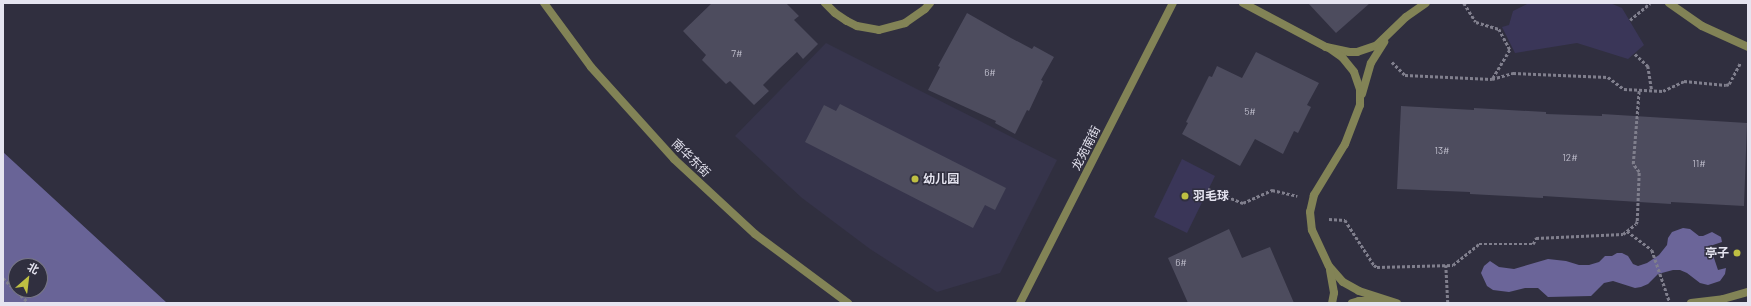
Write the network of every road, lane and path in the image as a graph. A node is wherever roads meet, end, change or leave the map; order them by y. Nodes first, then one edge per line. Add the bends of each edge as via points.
1 (544, 3) edge
2 (825, 3) edge
3 (930, 3) edge
4 (1174, 3) edge
5 (1243, 3) edge
6 (1426, 3) edge
7 (1464, 3) edge
8 (1650, 3) edge
9 (1669, 3) edge
10 (1630, 20) dead end
11 (1389, 35) junction
12 (1748, 47) edge
13 (1329, 48) junction
14 (1376, 54) junction
15 (1635, 54) dead end
16 (1742, 61) dead end
17 (1492, 79) junction
18 (1639, 90) junction
19 (1652, 90) junction
20 (1360, 102) junction
21 (1208, 189) dead end
22 (1313, 200) junction
23 (1310, 219) junction
24 (1627, 231) junction
25 (1446, 265) junction
26 (1329, 266) junction
27 (3, 278) edge
28 (1748, 292) edge
29 (1395, 302) edge
30 (29, 303) edge
31 (848, 303) edge
32 (1020, 303) edge
33 (1332, 303) edge
34 (1352, 303) edge
35 (1448, 303) edge
36 (1670, 303) edge
37 (1691, 303) edge

1 - 31 street, 南华东街 via 591,67 674,159 755,234
2 - 3 street via 835,13 857,26 880,30 905,23
4 - 32 street, 龙苑南街
5 - 13 street
6 - 11 street via 1406,17
7 - 17 path via 1476,22 1499,29 1510,50
8 - 10 path
9 - 12 street via 1702,26
11 - 13 street via 1377,44 1358,52 1342,52
11 - 14 street
13 - 20 street via 1342,57 1354,72 1360,89
14 - 17 path via 1390,60 1405,75
14 - 20 street via 1364,83
15 - 19 path via 1648,66
16 - 19 path via 1726,86 1684,81 1667,90
17 - 18 path via 1513,73 1608,77 1624,89
18 - 19 path
18 - 24 path via 1633,164 1639,172 1637,221
20 - 22 street via 1352,132
21 - 22 path via 1243,203 1272,190
22 - 23 street
23 - 25 path via 1345,220 1375,266
23 - 26 street via 1312,230
24 - 25 path via 1623,234 1536,238 1533,244 1479,244 1458,262
24 - 36 path via 1652,250
25 - 35 path
26 - 29 street via 1352,288
26 - 33 street via 1333,279
27 - 30 path
28 - 37 street via 1723,299
29 - 34 street via 1370,300

